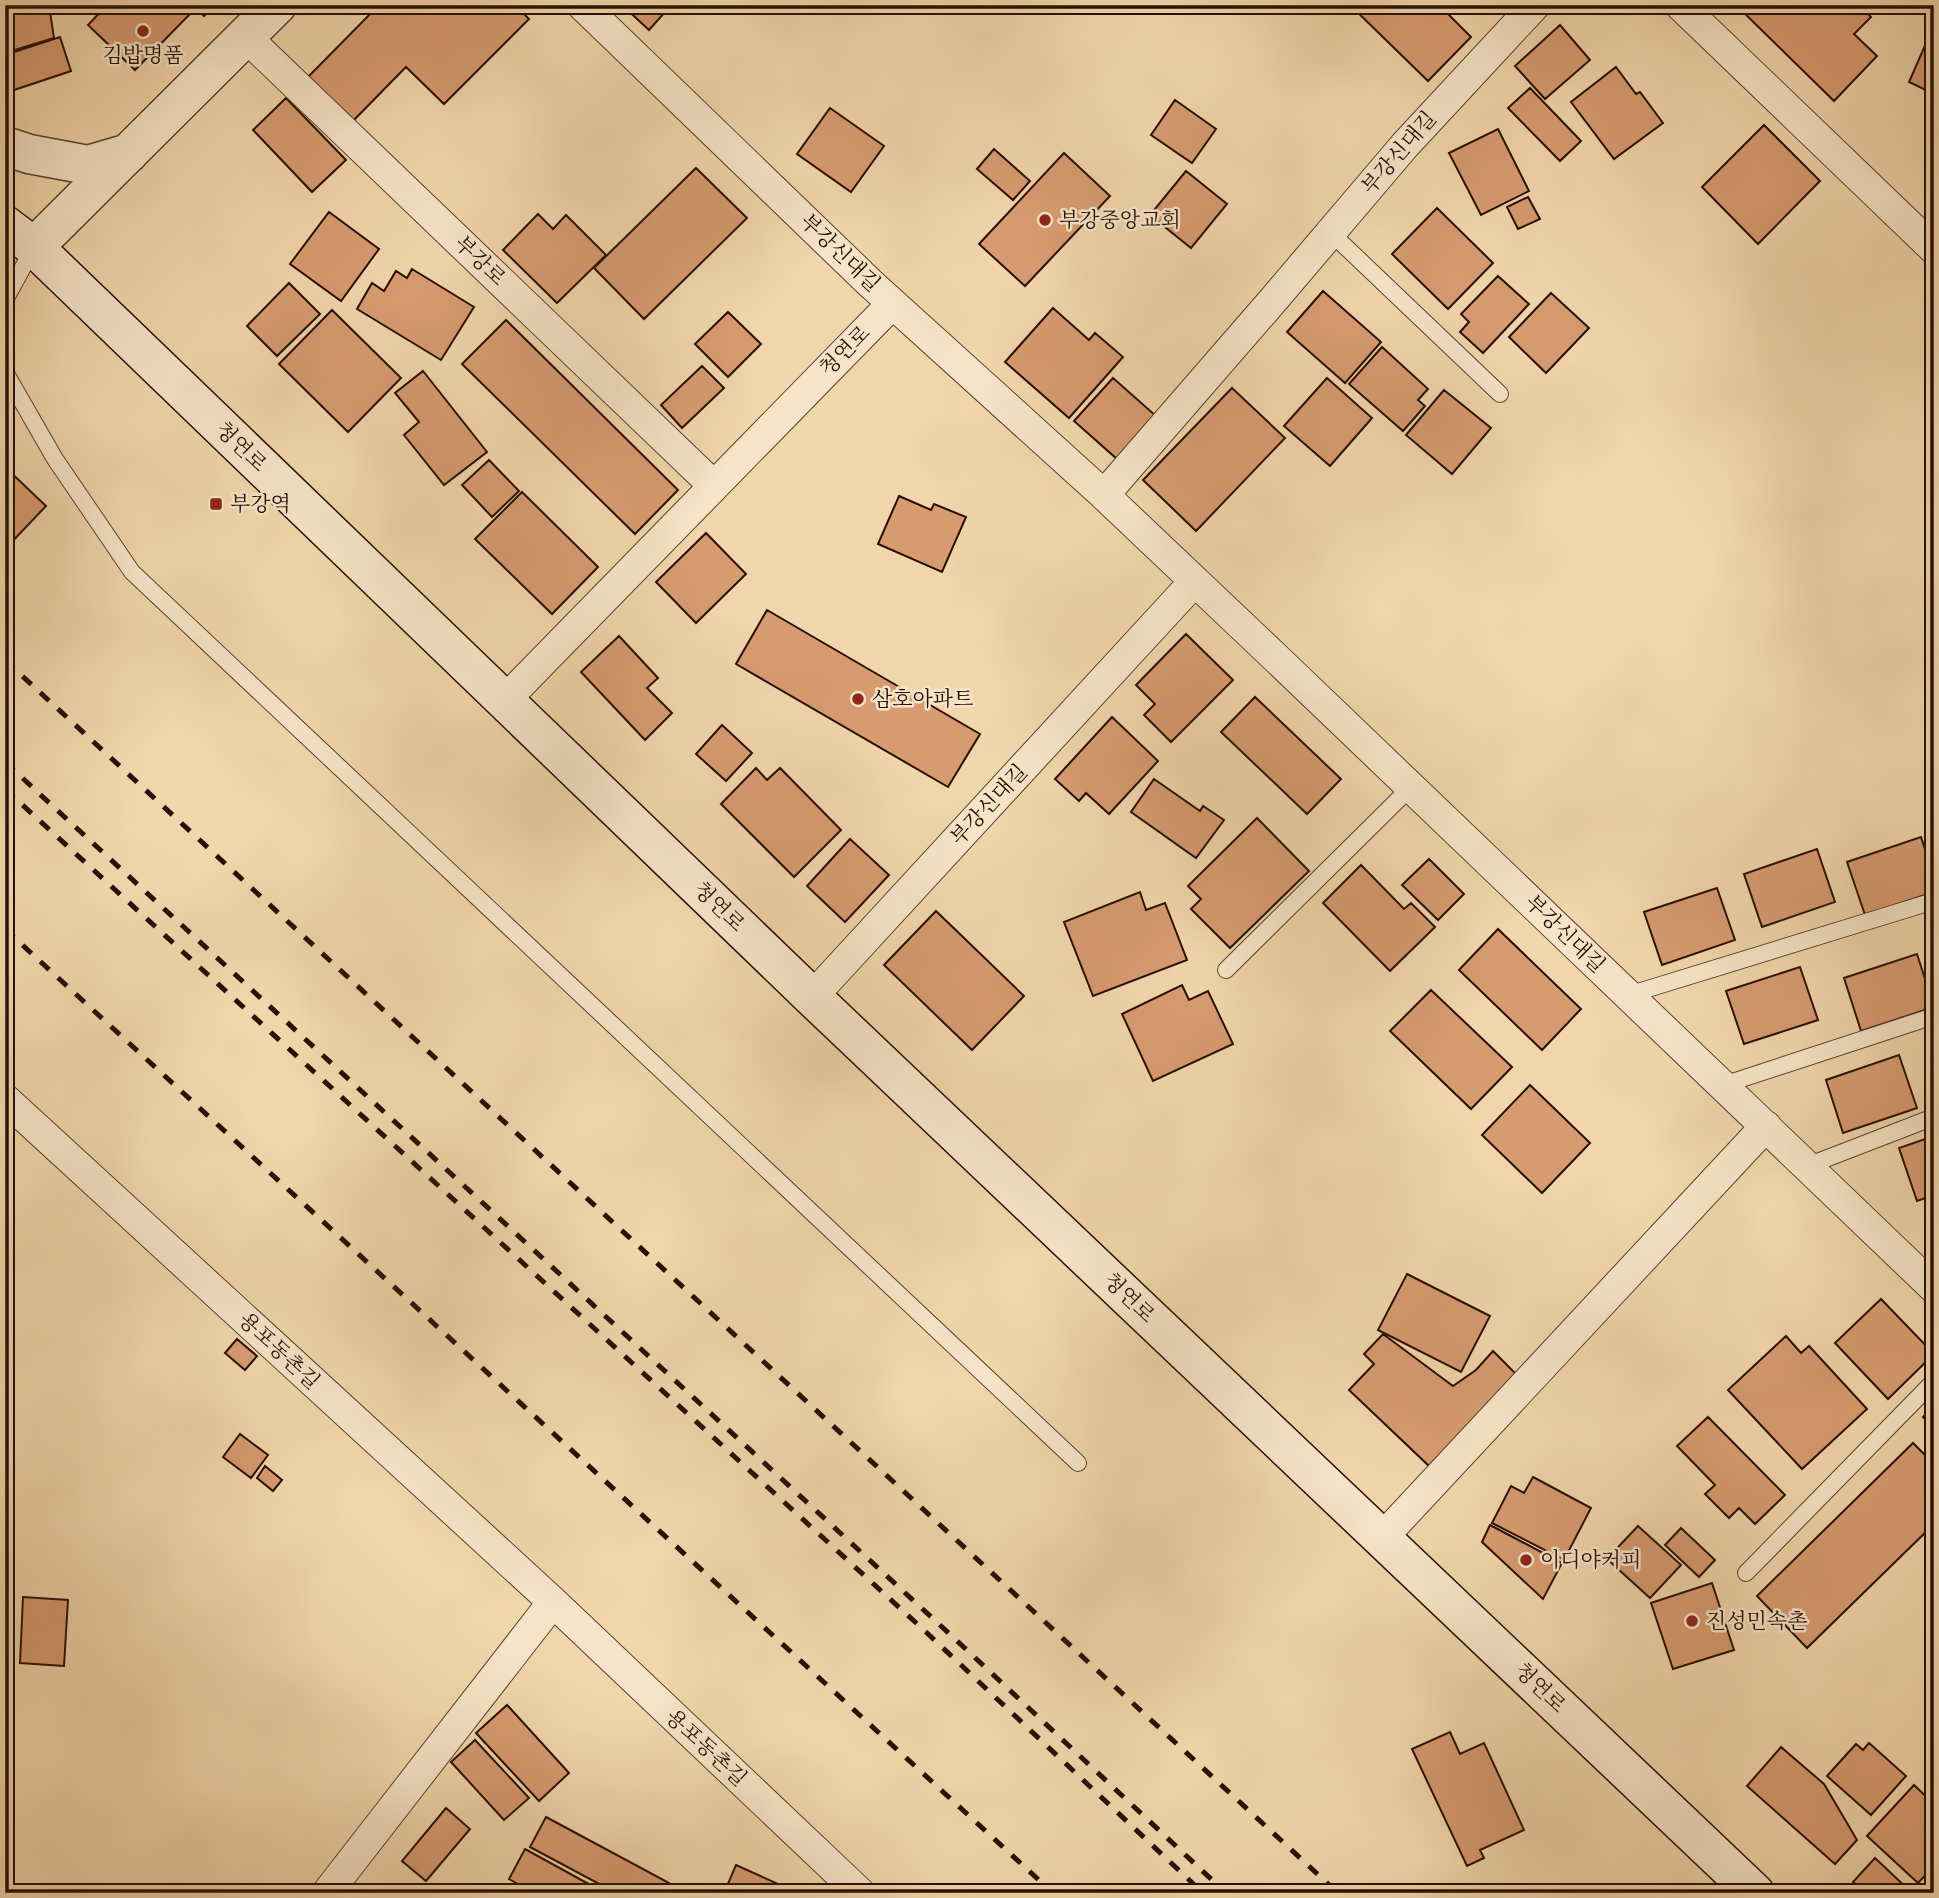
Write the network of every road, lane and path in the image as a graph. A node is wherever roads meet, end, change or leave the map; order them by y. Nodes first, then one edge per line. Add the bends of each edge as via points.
1 (277, 5) edge
2 (582, 5) edge
3 (1535, 5) edge
4 (1680, 5) edge
5 (246, 37) junction
6 (5, 146) edge
7 (130, 153) junction
8 (1330, 232) junction
9 (20, 236) edge
10 (1934, 249) edge
11 (5, 300) edge
12 (892, 304) junction
13 (5, 372) edge
14 (1500, 394) dead end
15 (713, 485) junction
16 (1104, 495) junction
17 (1194, 582) junction
18 (505, 700) junction
19 (1411, 787) junction
20 (1934, 901) edge
21 (1226, 970) dead end
22 (1628, 995) junction
23 (812, 996) junction
24 (1934, 1016) edge
25 (1723, 1085) junction
26 (5, 1099) edge
27 (1934, 1117) edge
28 (1766, 1126) junction
29 (1807, 1166) junction
30 (1934, 1288) edge
31 (1934, 1381) edge
32 (1078, 1463) dead end
33 (1382, 1538) junction
34 (1746, 1573) dead end
35 (552, 1602) junction
36 (327, 1893) edge
37 (860, 1893) edge
38 (1755, 1893) edge

1 - 5 main road
2 - 12 street, 부강신대길
3 - 8 street, 부강신대길
4 - 10 street
5 - 7 main road
5 - 15 street, 부강로
6 - 7 main road via 88,165
7 - 9 main road
8 - 14 lane
8 - 16 street, 부강신대길
9 - 11 lane
9 - 18 main road, 청연로
12 - 15 street, 청연로
12 - 16 street, 부강신대길
13 - 32 lane via 55,459 132,572
15 - 18 street, 청연로
16 - 17 street, 부강신대길
17 - 19 street, 부강신대길
17 - 23 street, 부강신대길
18 - 23 main road, 청연로
19 - 21 lane
19 - 22 street, 부강신대길
20 - 22 lane
22 - 25 street, 부강신대길
23 - 33 main road, 청연로
24 - 25 lane
25 - 28 street, 부강신대길
26 - 35 street, 용포동촌길
27 - 29 lane
28 - 29 street, 부강신대길
28 - 33 street
29 - 30 street, 부강신대길
31 - 34 lane
33 - 38 main road, 청연로
35 - 36 street
35 - 37 street, 용포동촌길

